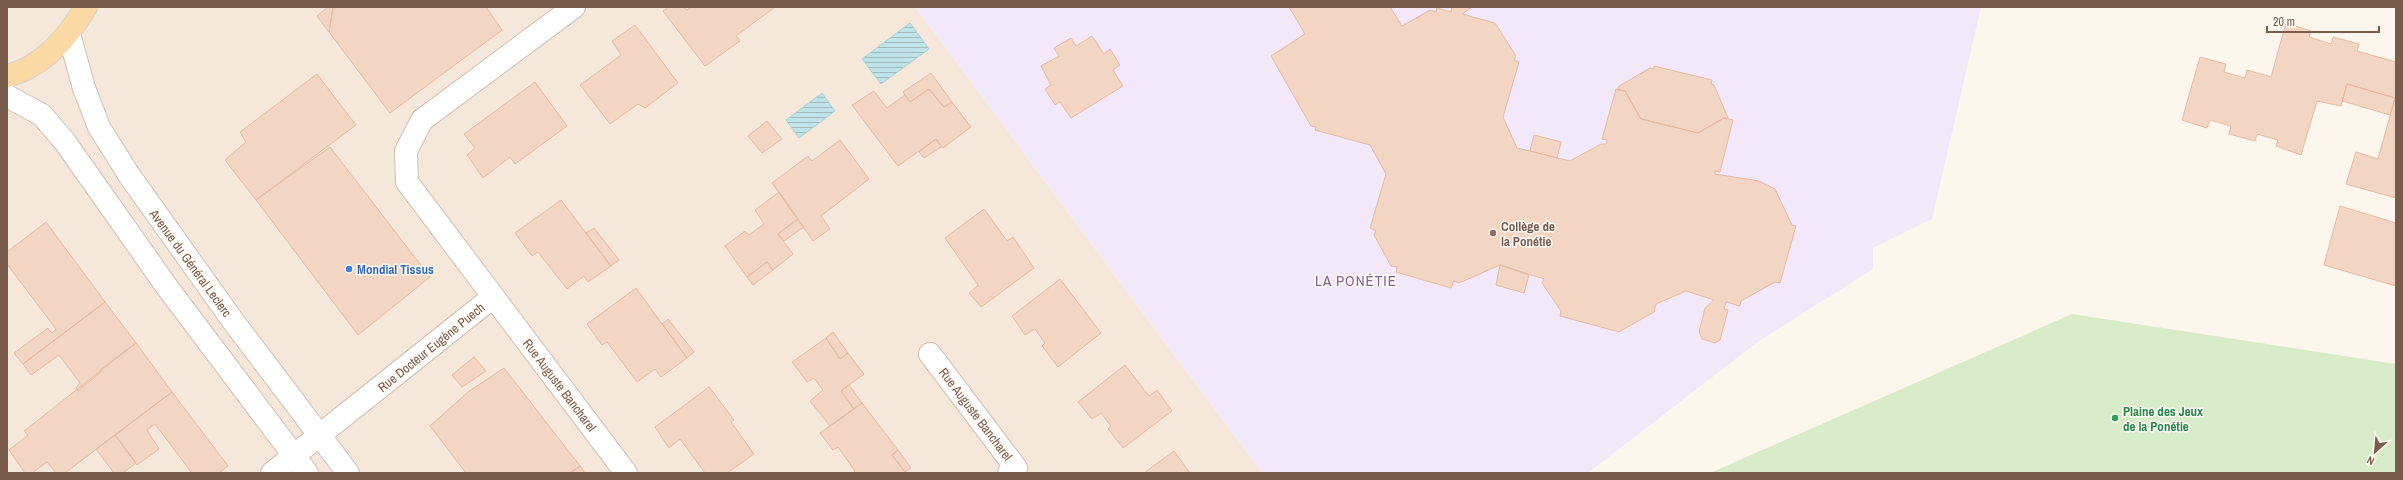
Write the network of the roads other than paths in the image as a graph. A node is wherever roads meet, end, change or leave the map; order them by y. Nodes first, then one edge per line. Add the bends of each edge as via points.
1 (86, 7) edge
2 (574, 7) edge
3 (69, 34) junction
4 (7, 76) edge
5 (7, 96) edge
6 (493, 297) junction
7 (930, 354) dead end
8 (320, 436) junction
9 (300, 465) edge
10 (272, 473) edge
11 (348, 473) edge
12 (626, 473) edge
13 (1009, 473) edge

1 - 3 main road
2 - 6 street, Rue Docteur Eugène Puech via 422,120 406,151 407,182
3 - 4 main road via 42,60
3 - 8 street, Avenue du Général Leclerc via 84,88 102,133 233,321
5 - 9 street via 42,115 65,142 167,287
6 - 8 street, Rue Docteur Eugène Puech
6 - 12 street, Rue Auguste Bancharel
7 - 13 street, Rue Auguste Bancharel via 1016,468
8 - 9 street, Rue Docteur Eugène Puech
8 - 11 street, Avenue du Général Leclerc
9 - 10 street, Rue Docteur Eugène Puech

